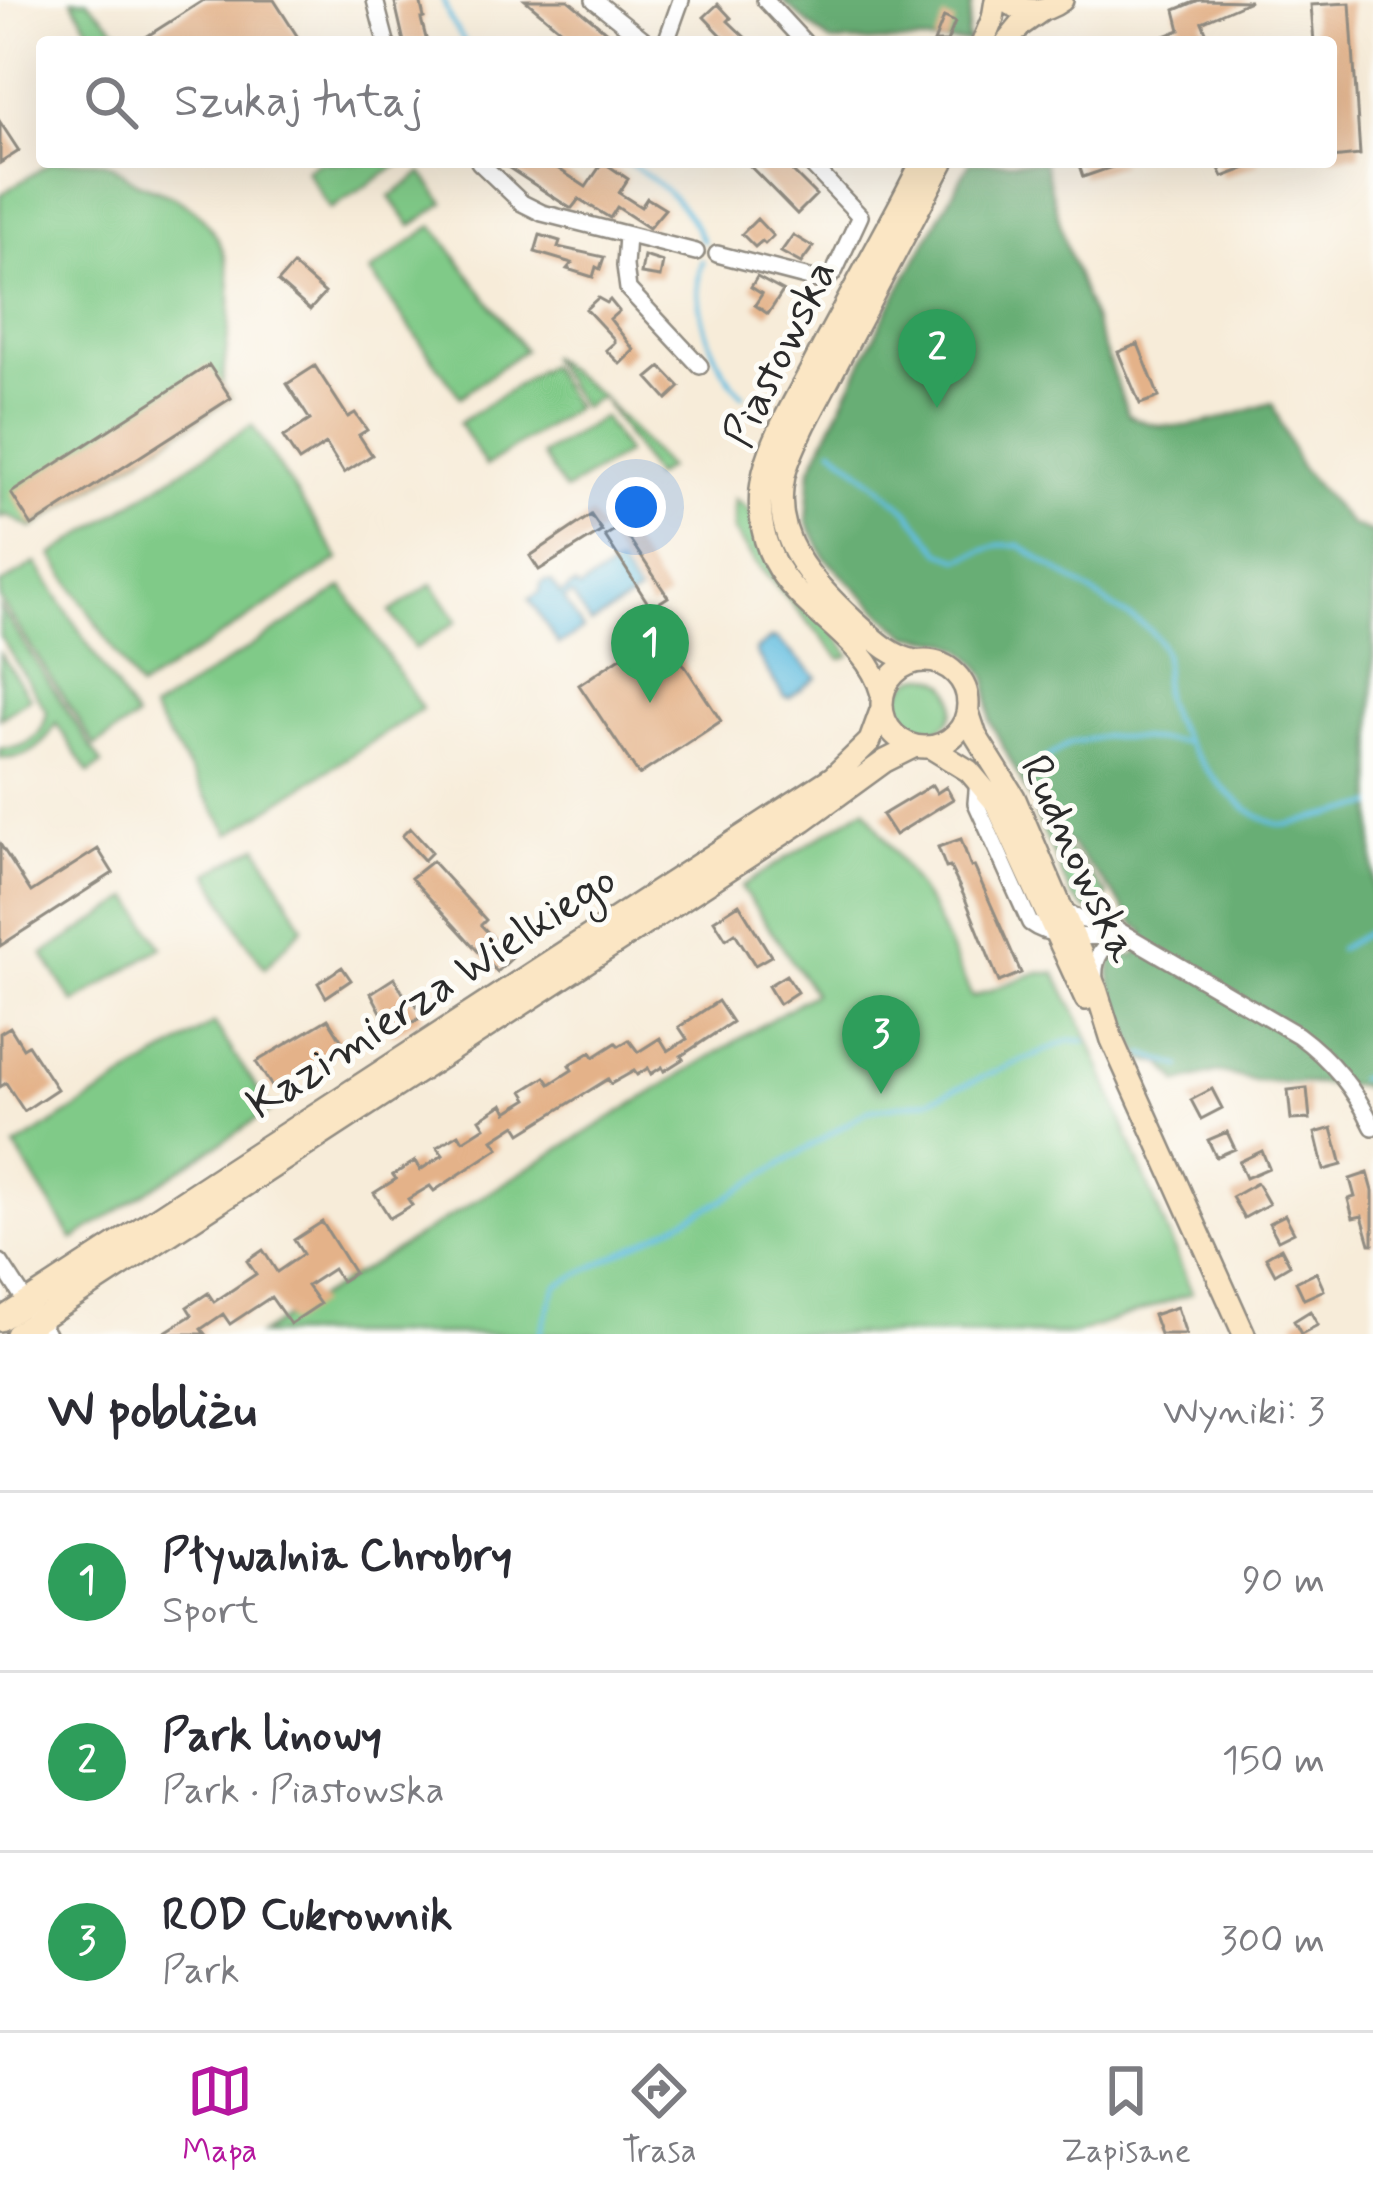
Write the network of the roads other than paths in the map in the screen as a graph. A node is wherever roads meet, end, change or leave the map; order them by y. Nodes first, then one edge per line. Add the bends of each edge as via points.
1 (375, 0) edge
2 (594, 0) edge
3 (681, 0) edge
4 (765, 0) edge
5 (996, 0) edge
6 (1005, 0) edge
7 (1062, 0) edge
8 (1041, 11) junction
9 (384, 36) edge
10 (639, 36) edge
11 (668, 36) edge
12 (798, 36) edge
13 (986, 36) edge
14 (1012, 36) edge
15 (485, 168) edge
16 (814, 168) edge
17 (940, 168) edge
18 (910, 173) edge
19 (627, 236) junction
20 (696, 252) dead end
21 (717, 254) dead end
22 (700, 366) dead end
23 (916, 661) junction
24 (882, 701) junction
25 (968, 712) junction
26 (922, 747) junction
27 (1060, 907) junction
28 (1064, 934) junction
29 (1132, 938) junction
30 (1096, 989) junction
31 (1112, 1040) junction
32 (1373, 1127) edge
33 (0, 1262) edge
34 (37, 1319) edge
35 (0, 1320) edge
36 (17, 1334) edge
37 (1244, 1334) edge

1 - 9 street
2 - 10 street
3 - 11 street
4 - 12 street
5 - 13 main road
6 - 8 main road
7 - 8 main road
8 - 14 main road
15 - 19 street via 542,214
16 - 21 street via 860,216 829,278
17 - 23 main road, Piastowska via 805,424 782,494 792,549 811,579 887,649
18 - 24 main road, Piastowska via 772,447 761,497 775,562 865,658
19 - 20 street
19 - 22 street via 628,289
23 - 24 main road via 894,673
23 - 25 main road via 952,670 966,689
24 - 26 main road via 892,733
24 - 34 main road, Kazimierza Wielkiego via 870,741 833,777
25 - 26 main road via 951,739
25 - 27 main road, Rudnowska
26 - 28 main road, Rudnowska via 969,771 996,802
26 - 34 main road, Kazimierza Wielkiego via 885,760
27 - 28 main road, Rudnowska
27 - 29 street
28 - 29 street
28 - 30 main road, Rudnowska
28 - 31 main road, Rudnowska via 1080,989
29 - 30 street via 1112,941 1099,954
29 - 32 street via 1322,1053
30 - 31 main road, Rudnowska
31 - 37 main road, Rudnowska
33 - 34 street
34 - 35 main road, Kazimierza Wielkiego
34 - 36 main road, Kazimierza Wielkiego

